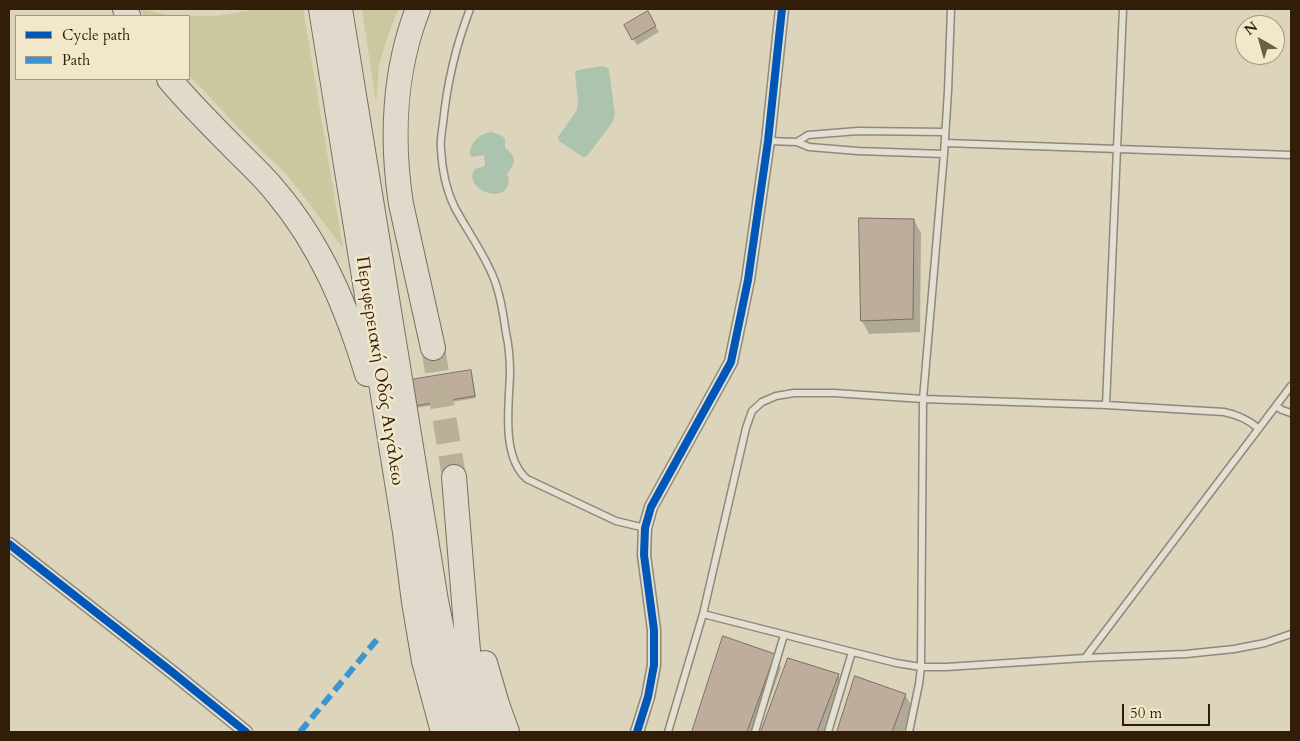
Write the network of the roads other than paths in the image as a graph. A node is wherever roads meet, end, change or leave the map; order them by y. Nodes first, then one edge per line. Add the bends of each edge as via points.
1 (321, 9) edge
2 (340, 9) edge
3 (418, 9) edge
4 (470, 9) edge
5 (782, 9) edge
6 (951, 9) edge
7 (1123, 9) edge
8 (170, 80) edge
9 (946, 132) junction
10 (768, 141) junction
11 (797, 142) junction
12 (945, 144) junction
13 (1117, 149) junction
14 (944, 154) junction
15 (1291, 155) edge
16 (433, 348) tunnel mouth
17 (1291, 386) edge
18 (923, 399) junction
19 (1106, 405) junction
20 (1276, 406) junction
21 (1291, 413) edge
22 (1258, 428) junction
23 (454, 477) tunnel mouth
24 (458, 512) junction
25 (646, 528) junction
26 (405, 532) junction
27 (9, 544) edge
28 (703, 614) junction
29 (784, 634) junction
30 (1291, 634) edge
31 (852, 652) junction
32 (1085, 658) junction
33 (921, 667) junction
34 (246, 732) edge
35 (448, 732) edge
36 (485, 732) edge
37 (508, 732) edge
38 (637, 732) edge
39 (668, 732) edge
40 (755, 732) edge
41 (828, 732) edge
42 (909, 732) edge

1 - 26 highway, Περιφερειακή Οδός Αιγάλεω
2 - 35 highway, Περιφερειακή Οδός Αιγάλεω via 446,655
3 - 16 highway via 398,92 397,163 401,204
4 - 25 lane via 445,102 441,147 443,168 455,207 497,286 507,335 509,429 514,463 527,479 616,521
5 - 10 street
6 - 9 lane
7 - 13 lane
8 - 26 highway via 276,191 321,258 358,344 376,408 387,472
9 - 11 lane via 858,131 808,135
9 - 12 lane
10 - 11 lane
10 - 25 street via 748,280 731,362 651,507
11 - 14 lane via 809,147
12 - 13 lane
12 - 14 lane
13 - 15 lane
13 - 19 lane
14 - 18 lane
17 - 20 lane
18 - 19 lane
18 - 28 lane via 794,393 776,396 752,411
18 - 33 lane
19 - 22 lane via 1224,412 1238,415
20 - 21 lane
20 - 22 lane
22 - 32 lane
23 - 24 highway
24 - 36 highway via 468,651
24 - 37 highway via 483,658
25 - 38 street via 644,556 654,630 654,665
26 - 35 highway, Περιφερειακή Οδός Αιγάλεω via 424,661
27 - 34 street
28 - 29 lane
28 - 39 lane
29 - 31 lane
29 - 40 lane
30 - 32 lane via 1234,649
31 - 33 lane
31 - 41 lane
32 - 33 lane
33 - 42 lane

